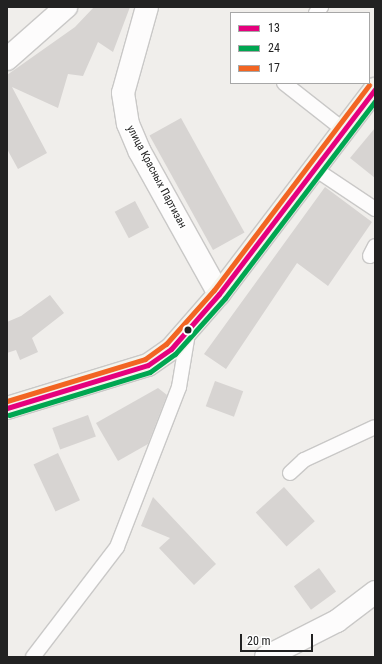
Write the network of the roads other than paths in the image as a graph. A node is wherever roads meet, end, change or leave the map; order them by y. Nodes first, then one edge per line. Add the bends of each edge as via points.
1 (66, 7) edge
2 (147, 7) edge
3 (7, 59) edge
4 (285, 84) edge
5 (375, 89) edge
6 (344, 130) junction
7 (315, 169) junction
8 (375, 209) edge
9 (219, 294) junction
10 (188, 333) junction
11 (7, 408) edge
12 (375, 426) edge
13 (290, 473) dead end
14 (375, 592) edge
15 (33, 657) edge
16 (266, 657) edge

1 - 3 street
2 - 9 street, улица Красных Партизан via 123,94 128,124 140,152
4 - 6 lane
5 - 6 main road
6 - 7 main road
7 - 8 lane
7 - 9 main road
9 - 10 main road
10 - 11 main road via 148,365
10 - 15 lane via 179,387 117,546
12 - 13 lane via 304,460
14 - 16 street via 337,621

